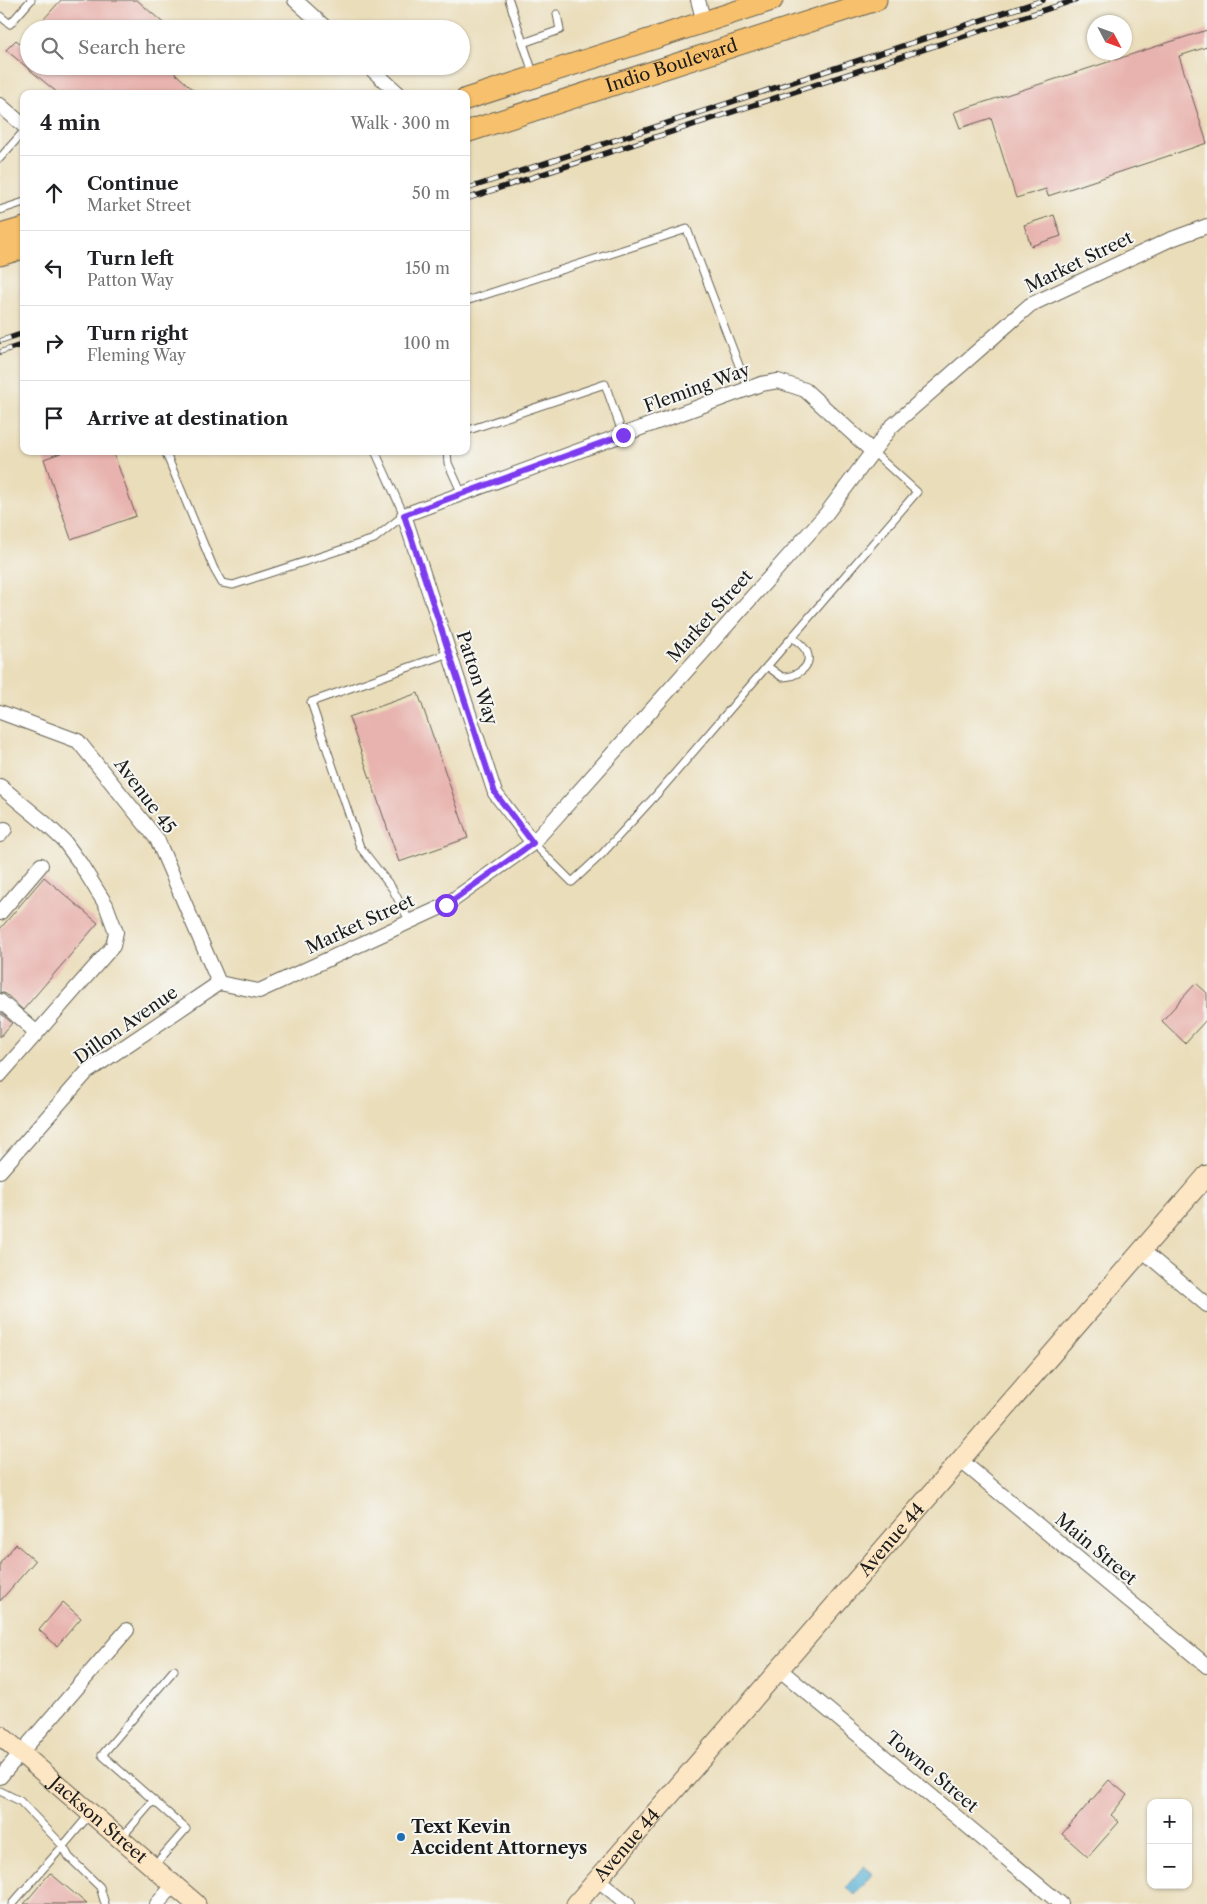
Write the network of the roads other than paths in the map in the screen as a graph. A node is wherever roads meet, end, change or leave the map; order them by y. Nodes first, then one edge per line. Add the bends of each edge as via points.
1 (31, 0) edge
2 (509, 0) edge
3 (698, 0) edge
4 (772, 0) edge
5 (876, 0) edge
6 (300, 1) edge
7 (557, 14) dead end
8 (0, 16) edge
9 (318, 20) edge
10 (704, 22) junction
11 (750, 41) junction
12 (523, 43) junction
13 (378, 75) edge
14 (535, 77) junction
15 (395, 90) edge
16 (470, 98) edge
17 (560, 102) junction
18 (0, 105) edge
19 (20, 122) edge
20 (470, 129) edge
21 (20, 136) edge
22 (0, 158) edge
23 (20, 203) edge
24 (0, 210) edge
25 (1207, 226) edge
26 (20, 229) edge
27 (0, 235) edge
28 (20, 249) edge
29 (0, 255) edge
30 (20, 262) edge
31 (0, 268) edge
32 (470, 300) edge
33 (748, 389) junction
34 (470, 430) edge
35 (623, 435) junction
36 (873, 452) junction
37 (168, 455) edge
38 (377, 455) edge
39 (447, 455) edge
40 (462, 494) junction
41 (404, 515) junction
42 (792, 637) junction
43 (449, 653) junction
44 (767, 666) junction
45 (0, 712) edge
46 (0, 786) edge
47 (533, 843) junction
48 (41, 865) dead end
49 (0, 912) edge
50 (410, 922) junction
51 (219, 983) junction
52 (0, 1001) edge
53 (37, 1033) junction
54 (0, 1075) edge
55 (0, 1171) edge
56 (1207, 1175) edge
57 (1142, 1250) junction
58 (1207, 1305) edge
59 (960, 1460) junction
60 (127, 1630) dead end
61 (1207, 1666) edge
62 (779, 1669) junction
63 (174, 1670) dead end
64 (0, 1735) edge
65 (21, 1753) junction
66 (0, 1776) edge
67 (0, 1791) edge
68 (153, 1800) junction
69 (91, 1813) junction
70 (120, 1839) junction
71 (63, 1846) junction
72 (153, 1867) junction
73 (597, 1879) junction
74 (174, 1885) junction
75 (12, 1904) edge
76 (105, 1904) edge
77 (157, 1904) edge
78 (196, 1904) edge
79 (576, 1904) edge
80 (628, 1904) edge
81 (1061, 1904) edge

1 - 8 lane via 10,24
2 - 12 lane
3 - 10 street
4 - 10 main road, Indio Boulevard
5 - 11 main road, Indio Boulevard
6 - 9 street
7 - 12 lane via 560,30
10 - 11 main road via 711,32 722,37
10 - 14 main road, Indio Boulevard
10 - 17 main road via 693,39 676,52 598,77
11 - 17 main road, Indio Boulevard
12 - 14 lane
13 - 15 street
14 - 16 main road, Indio Boulevard
17 - 20 main road, Indio Boulevard
18 - 19 street
21 - 22 lane
23 - 24 lane
25 - 36 street, Market Street via 1169,240 1030,305 891,427
26 - 27 main road
28 - 29 main road
30 - 31 main road
32 - 33 lane via 687,229
33 - 35 street, Fleming Way
33 - 36 street, Fleming Way via 778,381 805,390
34 - 35 lane via 605,384
35 - 40 street, Fleming Way
36 - 42 lane via 916,492
36 - 47 street, Market Street via 826,514
37 - 41 lane via 210,560 222,583 233,586 374,538
38 - 41 lane
39 - 40 lane
40 - 41 street, Fleming Way
41 - 43 street, Patton Way
42 - 44 lane
42 - 44 lane via 806,650 808,658 799,674 782,677
43 - 47 street, Patton Way via 495,793
43 - 50 lane via 311,702 360,847 392,888
44 - 47 lane via 657,794 572,882
45 - 51 street, Avenue 45 via 78,741 108,778 157,839
46 - 53 street via 64,841 106,905 116,932 113,946
47 - 50 street, Market Street via 446,905
48 - 49 street
50 - 51 street, Market Street via 259,991
51 - 55 street, Dillon Avenue via 87,1072
52 - 53 street
53 - 54 street
56 - 57 street, Avenue 44
57 - 58 street
57 - 59 street, Avenue 44
59 - 61 street, Main Street
59 - 62 street, Avenue 44
60 - 65 street
62 - 73 street, Avenue 44
62 - 81 street, Towne Street
63 - 68 lane via 102,1755
64 - 65 street, Jackson Street
65 - 66 street
65 - 69 street, Jackson Street
67 - 71 lane via 20,1801
68 - 70 lane
68 - 72 lane via 186,1829
69 - 70 street, Jackson Street
69 - 71 lane
70 - 72 street, Jackson Street
71 - 75 lane
71 - 76 lane via 69,1858 100,1887
72 - 74 street, Jackson Street
73 - 79 street, Avenue 44
73 - 80 street
74 - 77 street
74 - 78 street, Jackson Street

